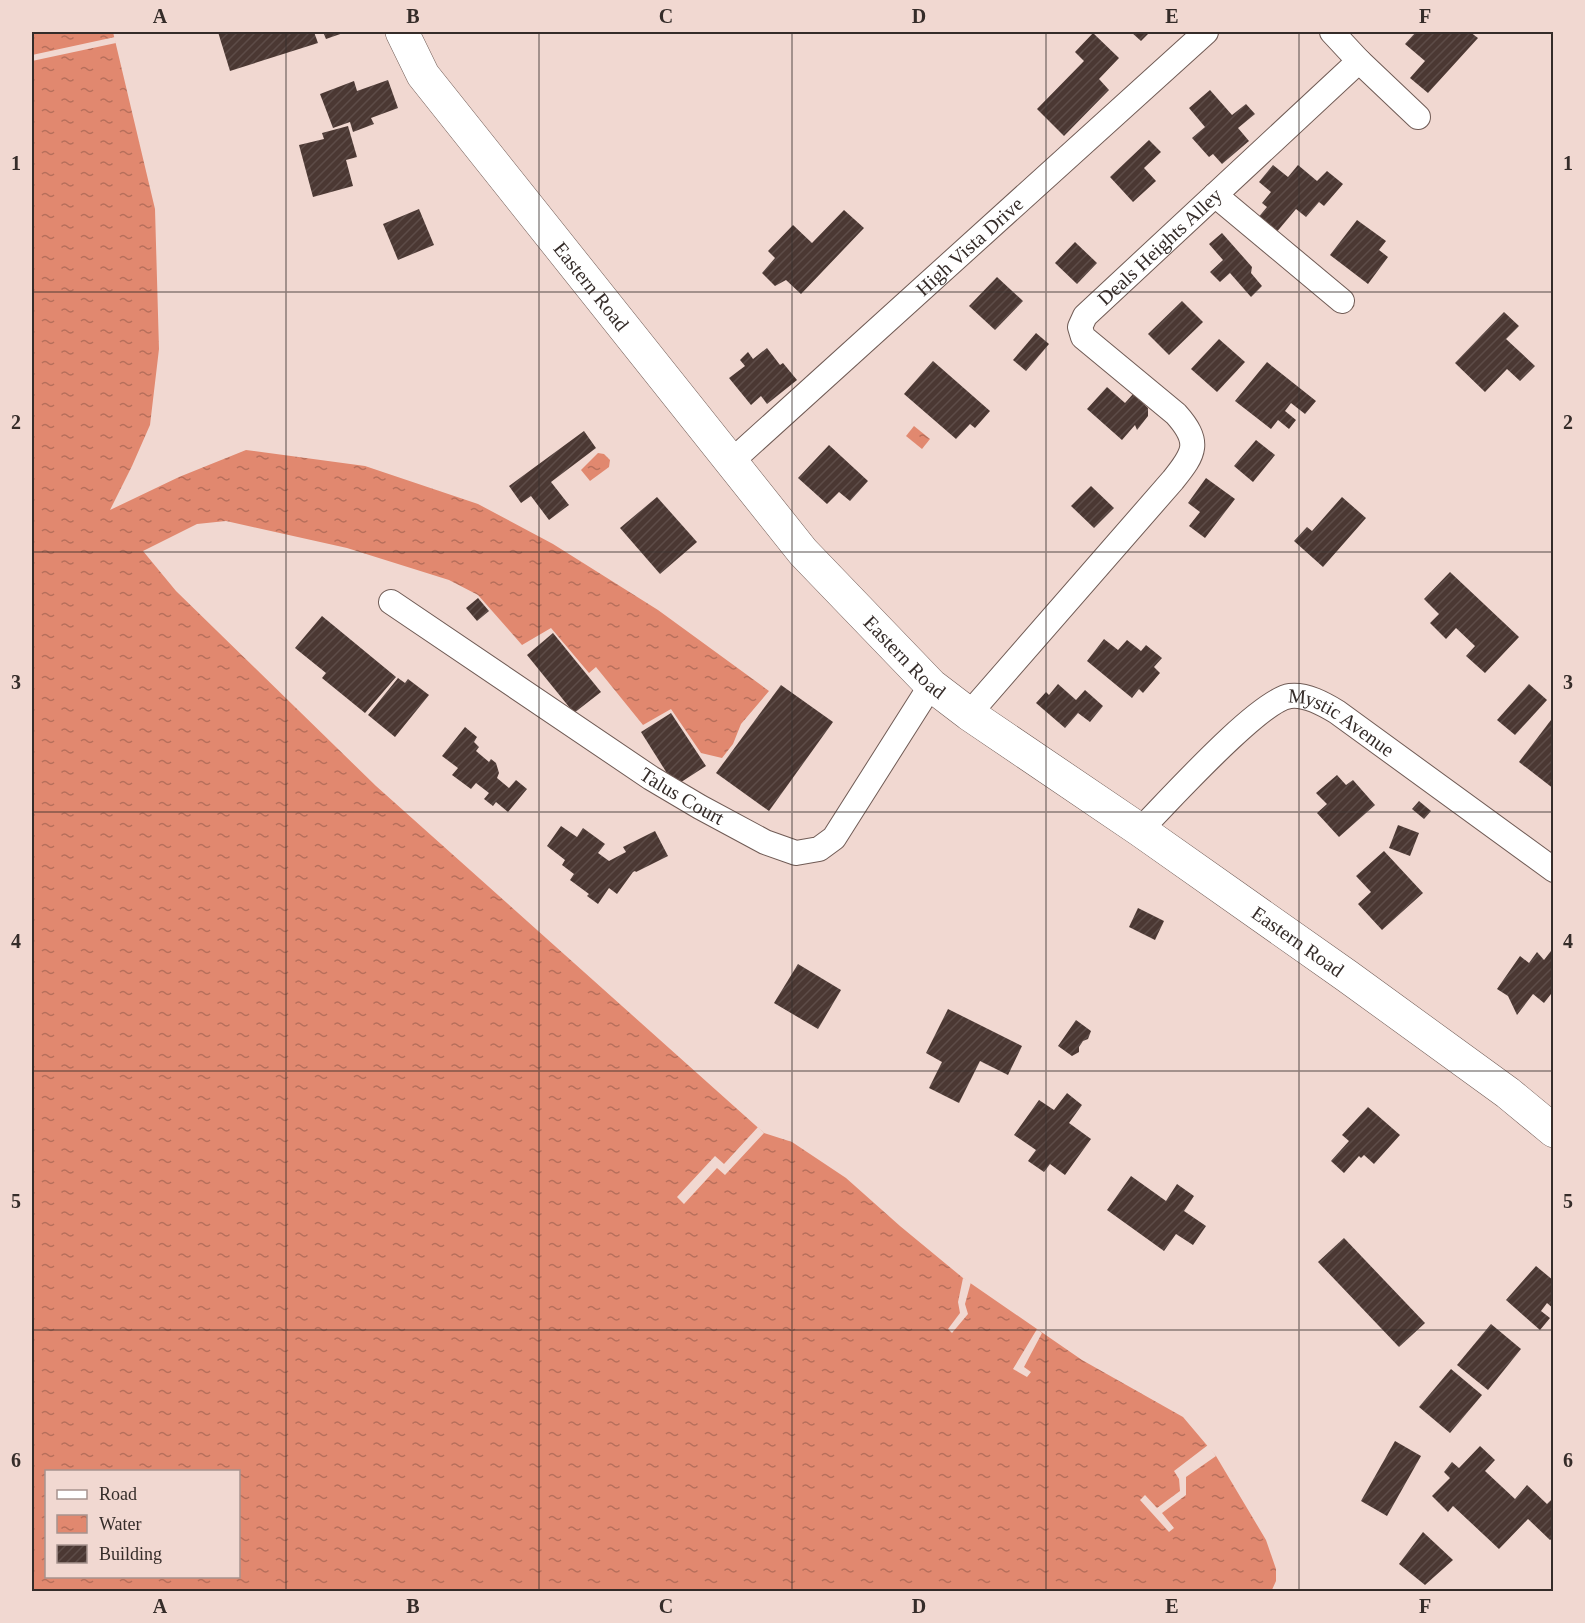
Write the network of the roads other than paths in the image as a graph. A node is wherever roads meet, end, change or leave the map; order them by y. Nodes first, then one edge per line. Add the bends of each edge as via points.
1 (402, 32) edge
2 (1206, 32) edge
3 (1332, 32) edge
4 (1359, 61) junction
5 (1418, 117) dead end
6 (1215, 195) junction
7 (1342, 301) dead end
8 (732, 461) junction
9 (391, 602) dead end
10 (932, 685) junction
11 (969, 714) junction
12 (1140, 830) junction
13 (1554, 870) edge
14 (1554, 1131) edge

1 - 8 highway, Eastern Road via 423,75
2 - 8 street, High Vista Drive
3 - 4 street
4 - 5 street
4 - 6 street, Deals Heights Alley
6 - 7 street
6 - 11 street, Deals Heights Alley via 1085,316 1080,327 1083,337 1189,429 1194,447 1185,466
8 - 10 highway, Eastern Road via 802,552
9 - 10 street, Talus Court via 651,777 765,842 796,853 819,849 834,838
10 - 11 highway, Eastern Road
11 - 12 highway, Eastern Road
12 - 13 street, Mystic Avenue via 1233,735 1275,700 1291,696 1322,703 1337,712
12 - 14 highway, Eastern Road via 1489,1079

